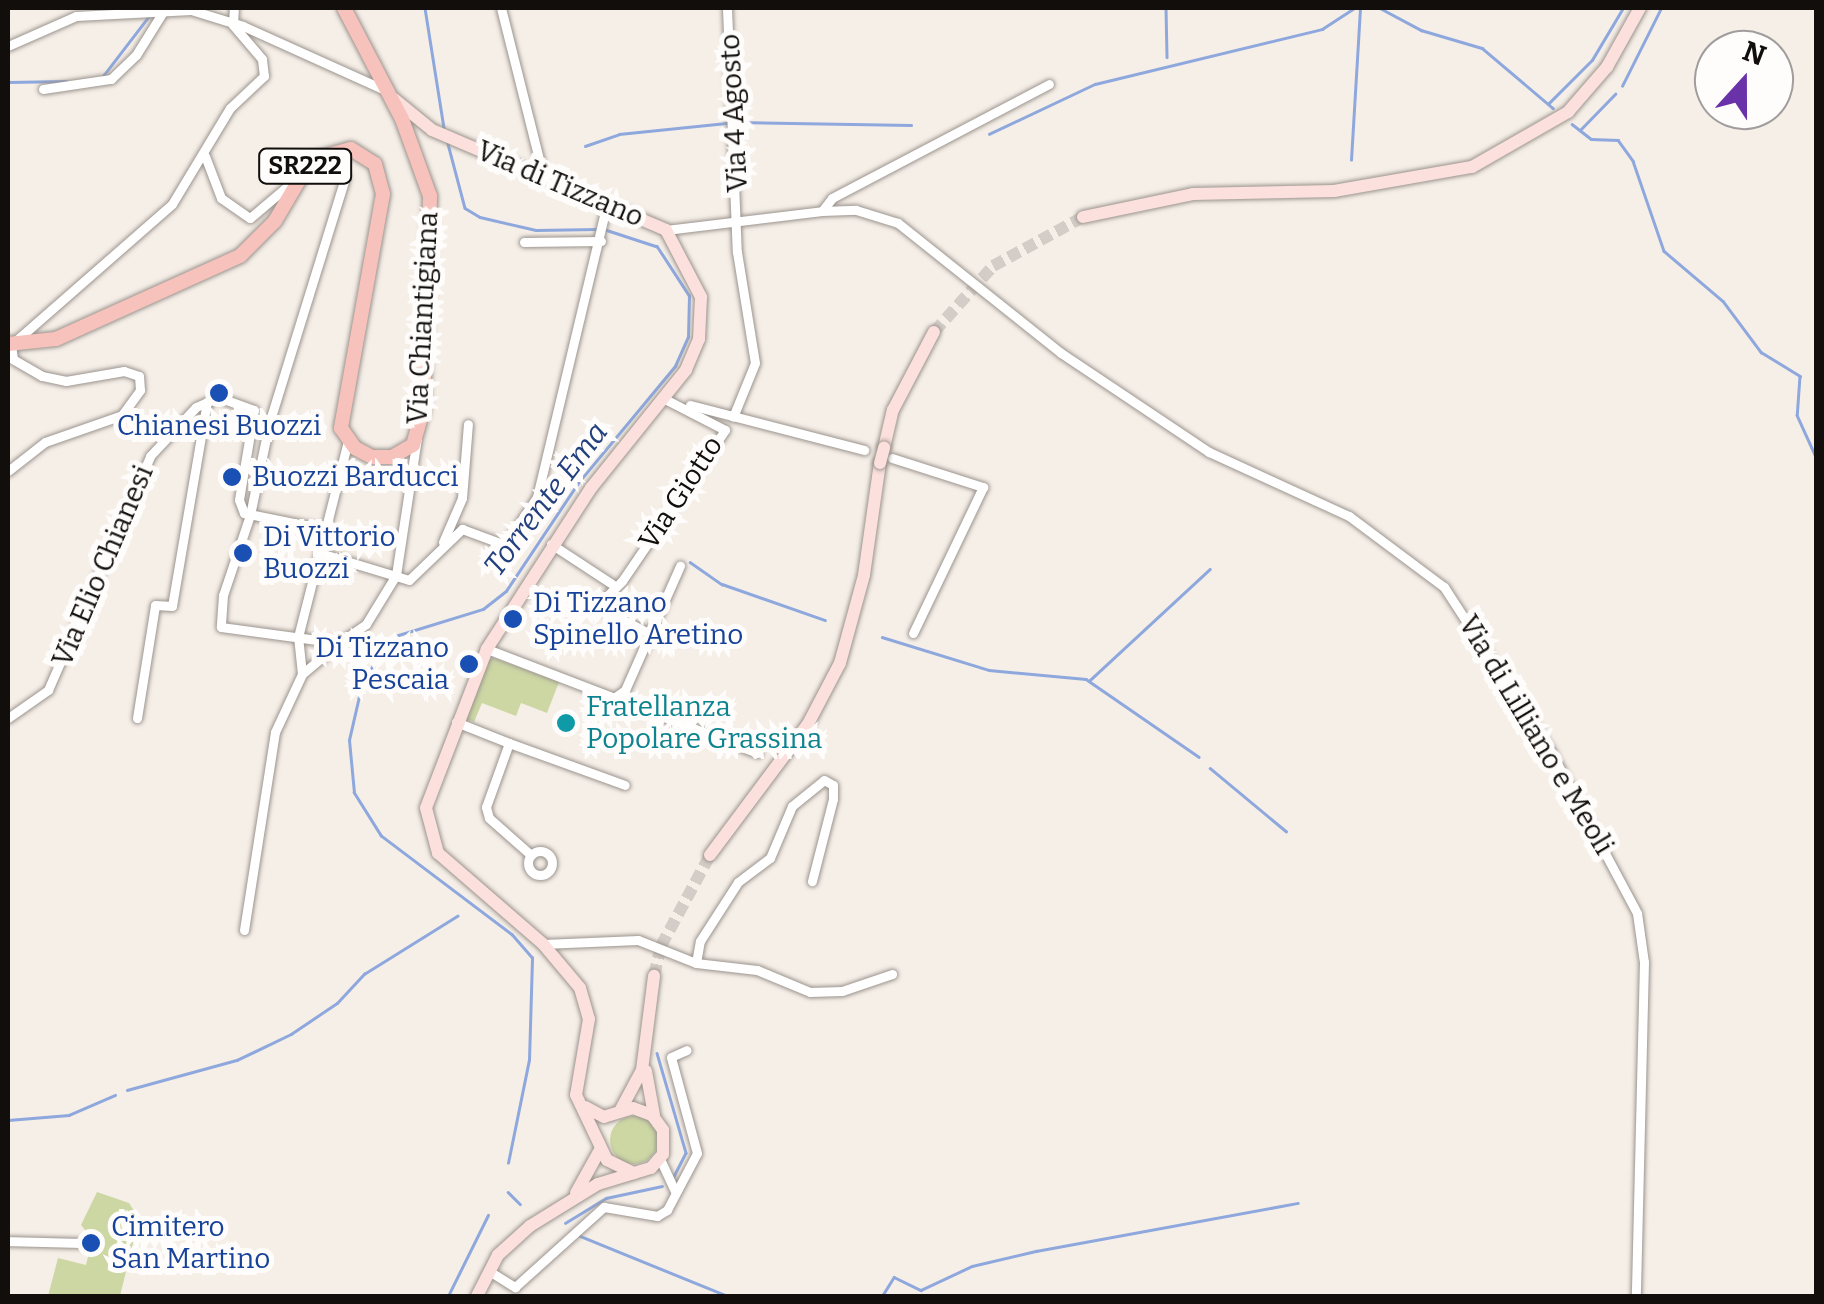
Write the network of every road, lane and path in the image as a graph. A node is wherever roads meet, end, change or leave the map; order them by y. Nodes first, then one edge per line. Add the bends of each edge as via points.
1 (84, 8) edge
2 (234, 8) edge
3 (344, 8) edge
4 (501, 8) edge
5 (727, 8) edge
6 (1640, 8) edge
7 (119, 10) edge
8 (159, 10) junction
9 (76, 16) junction
10 (233, 25) junction
11 (8, 46) edge
12 (1049, 84) dead end
13 (44, 89) dead end
14 (390, 94) junction
15 (205, 156) junction
16 (543, 174) junction
17 (297, 178) junction
18 (345, 178) dead end
19 (607, 203) junction
20 (822, 210) junction
21 (1083, 216) tunnel mouth
22 (739, 219) junction
23 (666, 230) junction
24 (601, 240) junction
25 (524, 242) dead end
26 (934, 332) tunnel mouth
27 (9, 344) edge
28 (668, 399) junction
29 (207, 402) junction
30 (733, 417) junction
31 (468, 424) dead end
32 (417, 438) junction
33 (348, 440) junction
34 (864, 450) dead end
35 (885, 456) junction
36 (8, 472) edge
37 (250, 515) junction
38 (324, 529) junction
39 (552, 544) junction
40 (320, 552) junction
41 (437, 555) junction
42 (680, 566) dead end
43 (396, 575) junction
44 (612, 584) junction
45 (650, 634) junction
46 (913, 634) dead end
47 (298, 637) junction
48 (339, 643) junction
49 (486, 649) junction
50 (302, 674) junction
51 (626, 690) junction
52 (614, 698) junction
53 (627, 703) junction
54 (8, 718) edge
55 (137, 718) dead end
56 (456, 722) junction
57 (509, 743) junction
58 (758, 753) dead end
59 (625, 785) dead end
60 (710, 855) tunnel mouth
61 (531, 856) dead end
62 (812, 881) dead end
63 (244, 930) dead end
64 (543, 944) junction
65 (696, 963) junction
66 (892, 974) dead end
67 (654, 976) tunnel mouth
68 (687, 1050) dead end
69 (646, 1054) junction
70 (580, 1102) junction
71 (617, 1113) junction
72 (655, 1118) junction
73 (601, 1145) junction
74 (660, 1159) junction
75 (640, 1172) junction
76 (666, 1179) junction
77 (675, 1191) junction
78 (565, 1202) junction
79 (8, 1241) edge
80 (87, 1242) dead end
81 (489, 1270) junction
82 (478, 1296) edge
83 (1636, 1296) edge

1 - 9 street
2 - 10 street
3 - 14 main road, Via Chiantigiana
4 - 16 street
5 - 22 street, Via 4 Agosto
6 - 21 main road via 1607,67 1548,128 1472,167 1398,184 1246,188
7 - 8 street
7 - 9 street
8 - 10 street via 190,10
8 - 13 street via 136,54 111,79
9 - 11 street
10 - 14 street
10 - 15 street via 262,59 264,76 230,108
12 - 20 street via 832,198
14 - 16 main road, Via di Tizzano via 432,130
14 - 32 main road, Via Chiantigiana via 418,153 431,206
15 - 17 street via 221,198 250,218
15 - 27 street via 172,204
16 - 19 main road, Via di Tizzano
17 - 27 main road, Via Chiantigiana / SR222 via 275,221 240,256 74,332
17 - 33 main road, Via Chiantigiana / SR222 via 311,160 336,148 365,155 381,176 382,202 340,418
18 - 37 street via 269,424
19 - 23 main road, Via di Tizzano
19 - 24 street
20 - 22 street, Via di Lilliano e Meoli
20 - 83 street, Via di Lilliano e Meoli via 856,210 898,222 1061,353 1209,452 1383,536 1455,599 1551,752 1637,913 1644,962
22 - 23 street, Via di Lilliano e Meoli
22 - 30 street, Via 4 Agosto via 737,252 755,363
23 - 28 main road, Via di Tizzano via 695,278 702,315 686,370
24 - 25 street
24 - 41 street via 537,497 506,545 462,529
26 - 35 main road via 892,410
27 - 36 street via 13,359 42,376 66,381 124,370 141,383 122,415 45,442
28 - 30 street
28 - 39 main road, Via di Tizzano
28 - 44 street, Via Giotto via 724,430 622,581
29 - 37 street via 251,405 239,500
29 - 54 street, Via Elio Chianesi via 184,416 150,456 48,690
29 - 55 street via 172,606 155,604
30 - 34 street
31 - 41 street via 462,498
32 - 33 main road, Via Chiantigiana via 386,458 367,456
32 - 43 street
33 - 38 street
35 - 46 street via 983,487
35 - 60 main road via 864,574 833,678 786,756
37 - 38 street
37 - 47 street via 223,595 221,627
38 - 40 street
39 - 44 street
39 - 49 main road, Via di Tizzano
40 - 43 street
40 - 47 street
41 - 43 street via 409,580
42 - 45 street
43 - 48 street via 376,613
44 - 45 street, Via Giotto via 597,606
45 - 51 street
47 - 48 street
47 - 50 street
48 - 50 street
49 - 52 street
49 - 56 main road, Via di Tizzano
50 - 63 street via 275,732
51 - 52 street
51 - 53 street
52 - 53 street
53 - 58 street
56 - 57 street
56 - 64 main road, Via di Tizzano via 429,790 428,834 438,853
57 - 59 street
57 - 61 street via 486,807 489,818
62 - 65 street via 832,799 833,785 824,780 792,806 770,858 738,882 700,941
64 - 65 street via 638,940
64 - 70 main road, Via di Tizzano via 585,999
65 - 66 street via 757,970 810,992 842,991
67 - 69 main road
68 - 77 street via 671,1057 697,1153
69 - 71 main road via 637,1087
69 - 72 main road
70 - 71 main road via 598,1116
70 - 73 main road
71 - 72 main road via 640,1109
71 - 73 main road
72 - 74 main road via 665,1136
73 - 75 main road via 616,1168
73 - 78 main road via 590,1176
74 - 75 main road
74 - 76 street
75 - 76 street
75 - 78 main road
76 - 77 street
77 - 81 street via 657,1216 614,1205 590,1214 515,1287
78 - 81 main road via 506,1246
79 - 80 street
81 - 82 main road

